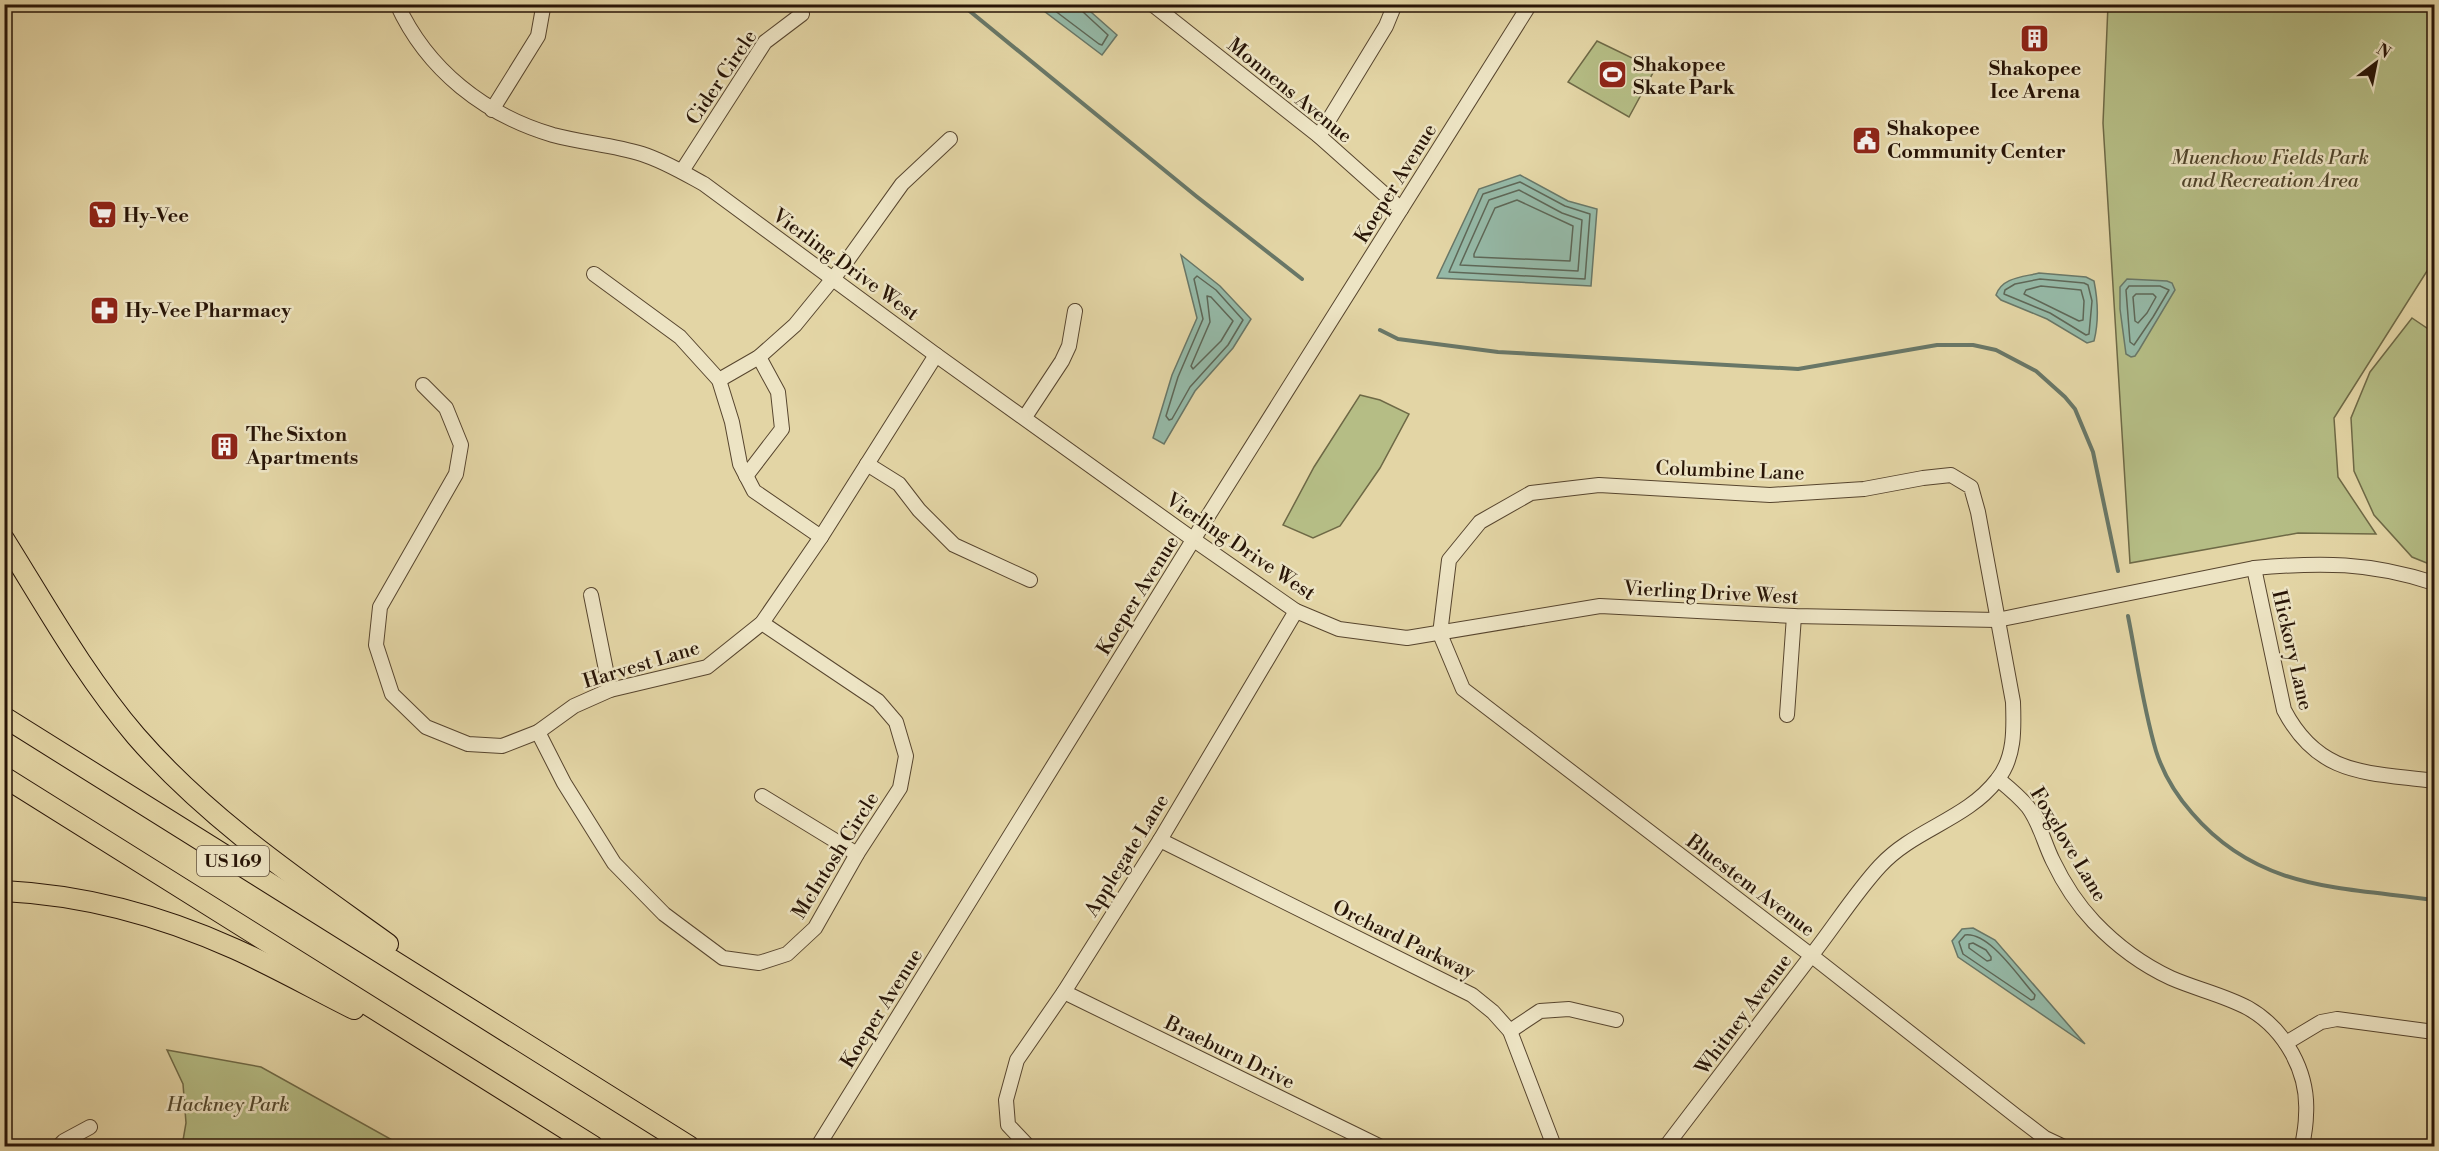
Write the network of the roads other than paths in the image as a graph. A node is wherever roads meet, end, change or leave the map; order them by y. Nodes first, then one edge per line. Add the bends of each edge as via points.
1 (397, 4) edge
2 (1152, 4) edge
3 (1530, 4) edge
4 (1396, 5) edge
5 (543, 8) dead end
6 (802, 14) dead end
7 (492, 110) junction
8 (1319, 136) junction
9 (950, 139) dead end
10 (682, 171) junction
11 (1401, 208) junction
12 (594, 274) dead end
13 (833, 279) junction
14 (1075, 311) dead end
15 (936, 355) junction
16 (759, 357) junction
17 (719, 380) junction
18 (423, 385) dead end
19 (1025, 417) junction
20 (867, 464) junction
21 (746, 476) junction
22 (821, 537) junction
23 (4, 539) edge
24 (1194, 540) junction
25 (2254, 568) junction
26 (1030, 580) dead end
27 (2434, 583) edge
28 (591, 595) dead end
29 (1296, 610) junction
30 (1794, 616) junction
31 (1997, 620) junction
32 (762, 622) junction
33 (1440, 634) junction
34 (610, 690) junction
35 (1787, 715) dead end
36 (4, 717) edge
37 (538, 732) junction
38 (4, 777) edge
39 (1998, 779) junction
40 (2434, 781) edge
41 (762, 796) dead end
42 (1160, 840) junction
43 (857, 854) junction
44 (4, 891) edge
45 (1812, 956) junction
46 (1064, 992) junction
47 (462, 1005) junction
48 (1616, 1020) dead end
49 (1510, 1031) junction
50 (2434, 1032) edge
51 (2286, 1043) junction
52 (446, 1054) junction
53 (90, 1127) dead end
54 (59, 1146) edge
55 (593, 1146) edge
56 (689, 1146) edge
57 (818, 1146) edge
58 (1028, 1146) edge
59 (1379, 1146) edge
60 (1554, 1146) edge
61 (1667, 1146) edge
62 (2062, 1146) edge
63 (2302, 1146) edge

1 - 7 street, Vierling Drive West via 434,61
2 - 8 street, Monnens Avenue
3 - 11 street, Koeper Avenue
4 - 8 street
5 - 7 street via 538,36
6 - 10 street, Cider Circle via 765,42
7 - 10 street, Vierling Drive West via 551,134 643,154
8 - 11 street, Monnens Avenue
9 - 13 street via 902,184
10 - 13 street, Vierling Drive West
11 - 24 street, Koeper Avenue
12 - 17 street via 680,337
13 - 15 street, Vierling Drive West
13 - 16 street via 795,325
14 - 19 street via 1069,346 1062,361
15 - 19 street, Vierling Drive West
15 - 20 street, Harvest Lane
16 - 17 street
16 - 21 street via 778,392 782,429
17 - 21 street
18 - 37 street, Harvest Lane via 446,408 461,445 456,474 380,608 376,645 392,694 426,727 468,744 502,746
19 - 24 street, Vierling Drive West
20 - 22 street, Harvest Lane
20 - 26 street via 899,484 954,545
21 - 22 street via 754,492
22 - 32 street, Harvest Lane
23 - 47 highway via 77,658 118,714 167,770 231,829 413,962
24 - 29 street, Vierling Drive West
24 - 57 street, Koeper Avenue
25 - 27 street, Vierling Drive West via 2332,563 2400,572
25 - 31 street, Vierling Drive West
25 - 40 street, Hickory Lane via 2284,710 2293,728 2308,745 2339,766
28 - 34 street
29 - 33 street, Vierling Drive West via 1339,629 1407,638
29 - 42 street, Applegate Lane
30 - 31 street, Vierling Drive West
30 - 33 street, Vierling Drive West via 1600,606
30 - 35 street
31 - 33 street, Columbine Lane via 1971,487 1951,475 1864,489 1770,495 1599,484 1531,493 1480,522 1449,560
31 - 39 street, Whitney Avenue via 2013,702 2014,733 2009,759
32 - 34 street, Harvest Lane via 707,667
32 - 43 street, McIntosh Circle via 878,701 897,723 906,756 900,788
33 - 45 street, Bluestem Avenue via 1463,689
34 - 37 street, Harvest Lane via 574,706
36 - 47 highway, US 169
37 - 43 street, McIntosh Circle via 564,783 614,863 664,914 723,958 759,963 787,954 815,928
38 - 52 highway, US 169
39 - 45 street, Whitney Avenue via 1979,801 1920,833 1879,867
39 - 51 street, Foxglove Lane via 2029,809 2052,860 2093,921 2143,963 2247,1008
41 - 43 street
42 - 46 street, Applegate Lane
42 - 49 street, Orchard Parkway via 1472,995
44 - 52 highway via 86,901 162,920 234,949
45 - 61 street, Whitney Avenue
45 - 62 street, Bluestem Avenue via 2016,1116
46 - 58 street, Applegate Lane via 1017,1060 1006,1100 1008,1125
46 - 59 street, Braeburn Drive
47 - 56 highway, US 169
48 - 49 street via 1569,1009 1540,1011
49 - 60 street, Orchard Parkway
50 - 51 street via 2337,1019 2321,1022
51 - 63 street, Foxglove Lane via 2305,1089 2307,1114
52 - 55 highway, US 169
53 - 54 street

